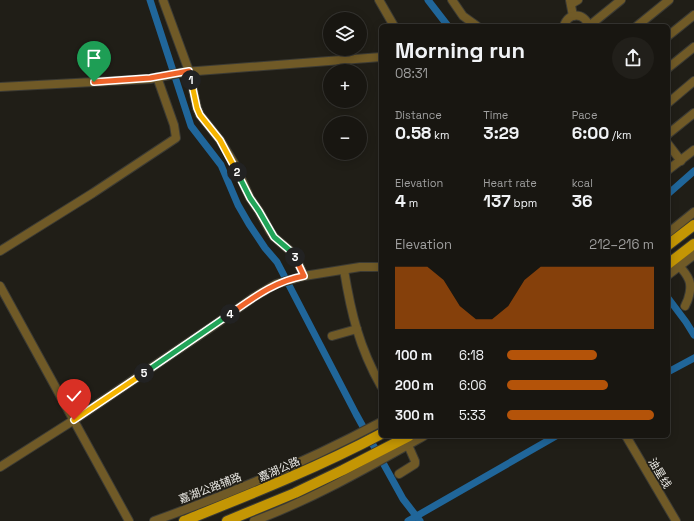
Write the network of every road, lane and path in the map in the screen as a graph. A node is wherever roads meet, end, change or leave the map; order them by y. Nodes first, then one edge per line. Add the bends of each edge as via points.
1 (163, 0) edge
2 (379, 0) edge
3 (452, 0) edge
4 (621, 0) edge
5 (669, 0) edge
6 (573, 1) edge
7 (694, 15) edge
8 (573, 16) junction
9 (393, 24) edge
10 (474, 24) edge
11 (565, 24) edge
12 (588, 24) edge
13 (591, 24) edge
14 (639, 24) edge
15 (670, 34) edge
16 (694, 47) edge
17 (379, 57) edge
18 (670, 66) edge
19 (186, 72) junction
20 (160, 77) junction
21 (694, 81) edge
22 (0, 88) edge
23 (670, 101) edge
24 (694, 113) edge
25 (670, 132) edge
26 (670, 146) edge
27 (694, 150) edge
28 (681, 160) junction
29 (670, 168) edge
30 (694, 212) edge
31 (694, 225) edge
32 (670, 231) edge
33 (670, 243) edge
34 (694, 244) edge
35 (0, 251) edge
36 (694, 255) edge
37 (379, 267) edge
38 (673, 267) edge
39 (344, 270) junction
40 (302, 276) junction
41 (0, 286) edge
42 (685, 306) dead end
43 (357, 329) junction
44 (332, 336) dead end
45 (379, 382) edge
46 (74, 420) junction
47 (378, 423) edge
48 (379, 435) edge
49 (627, 438) edge
50 (408, 440) edge
51 (367, 462) junction
52 (0, 467) edge
53 (399, 474) dead end
54 (129, 521) edge
55 (154, 521) edge
56 (184, 521) edge
57 (227, 521) edge
58 (254, 521) edge
59 (676, 521) edge

1 - 19 street
2 - 9 street
3 - 10 street via 463,16
4 - 13 street
5 - 14 street
6 - 8 street
7 - 15 street
8 - 11 street
8 - 12 street via 582,16
16 - 18 street
17 - 19 street
19 - 20 street
19 - 40 street via 200,115 234,163 250,198 274,237 294,254
20 - 22 street
20 - 35 street via 176,138
21 - 23 street
24 - 25 street
26 - 28 street
27 - 28 street
28 - 29 street
30 - 32 street
31 - 33 main road
34 - 38 main road
36 - 38 street
37 - 39 street
38 - 42 street via 689,280 688,300
39 - 40 street
39 - 43 street via 351,312
40 - 46 street via 276,284 254,297
41 - 46 street
43 - 44 street
43 - 45 street via 369,364
46 - 52 street
46 - 54 street
47 - 55 street, 嘉湖公路辅路 via 249,484
48 - 56 main road, 嘉湖公路 via 274,485
49 - 59 street, 油星线
50 - 51 main road
50 - 53 street via 415,464
51 - 57 main road
51 - 58 street via 293,504

